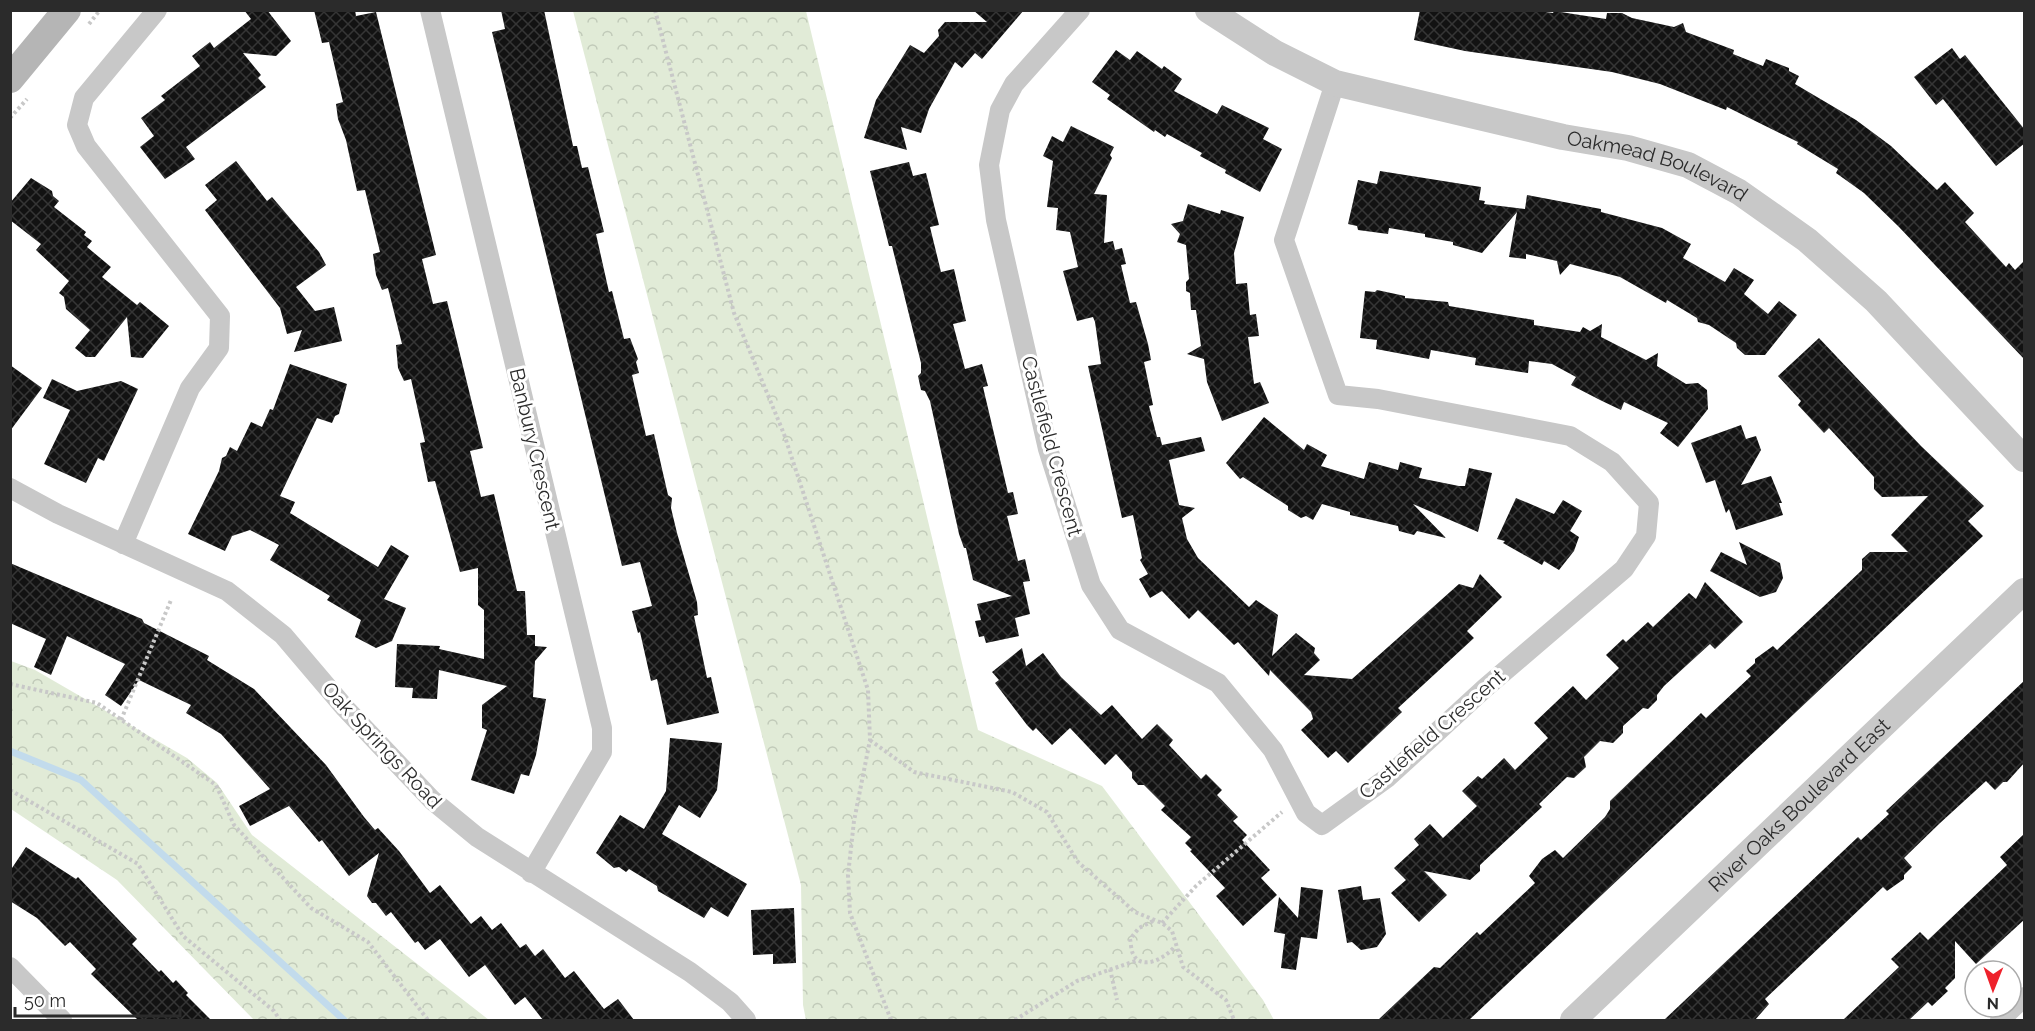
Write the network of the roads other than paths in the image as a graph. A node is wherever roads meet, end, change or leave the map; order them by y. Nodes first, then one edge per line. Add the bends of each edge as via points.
1 (67, 10) edge
2 (157, 10) edge
3 (430, 10) edge
4 (1080, 10) edge
5 (1208, 10) edge
6 (10, 80) edge
7 (1335, 83) junction
8 (2025, 459) edge
9 (10, 488) edge
10 (123, 544) junction
11 (2025, 591) edge
12 (531, 873) junction
13 (10, 967) edge
14 (2025, 997) edge
15 (62, 1020) edge
16 (746, 1020) edge
17 (1574, 1020) edge
18 (2000, 1020) edge

1 - 6 main road
2 - 10 street via 84,98 77,125 86,146 220,316 219,348 190,388
3 - 12 street, Banbury Crescent via 602,728 602,752
4 - 7 street, Castlefield Crescent via 1014,84 1000,110 989,165 996,220 1048,449 1091,585 1120,630 1218,683 1273,750 1306,813 1322,825 1387,778 1624,569 1646,536 1649,503 1612,462 1570,436 1378,399 1338,395 1284,240
5 - 7 street, Oakmead Boulevard via 1275,53
7 - 8 street, Oakmead Boulevard via 1563,137 1628,148 1699,170 1739,192 1807,240 1867,294
9 - 10 street, Oak Springs Road
10 - 12 street, Oak Springs Road via 227,591 283,635 432,800 477,837
11 - 17 street, River Oaks Boulevard East
12 - 16 street, Oak Springs Road via 690,972 730,1002
13 - 15 street
14 - 18 street

